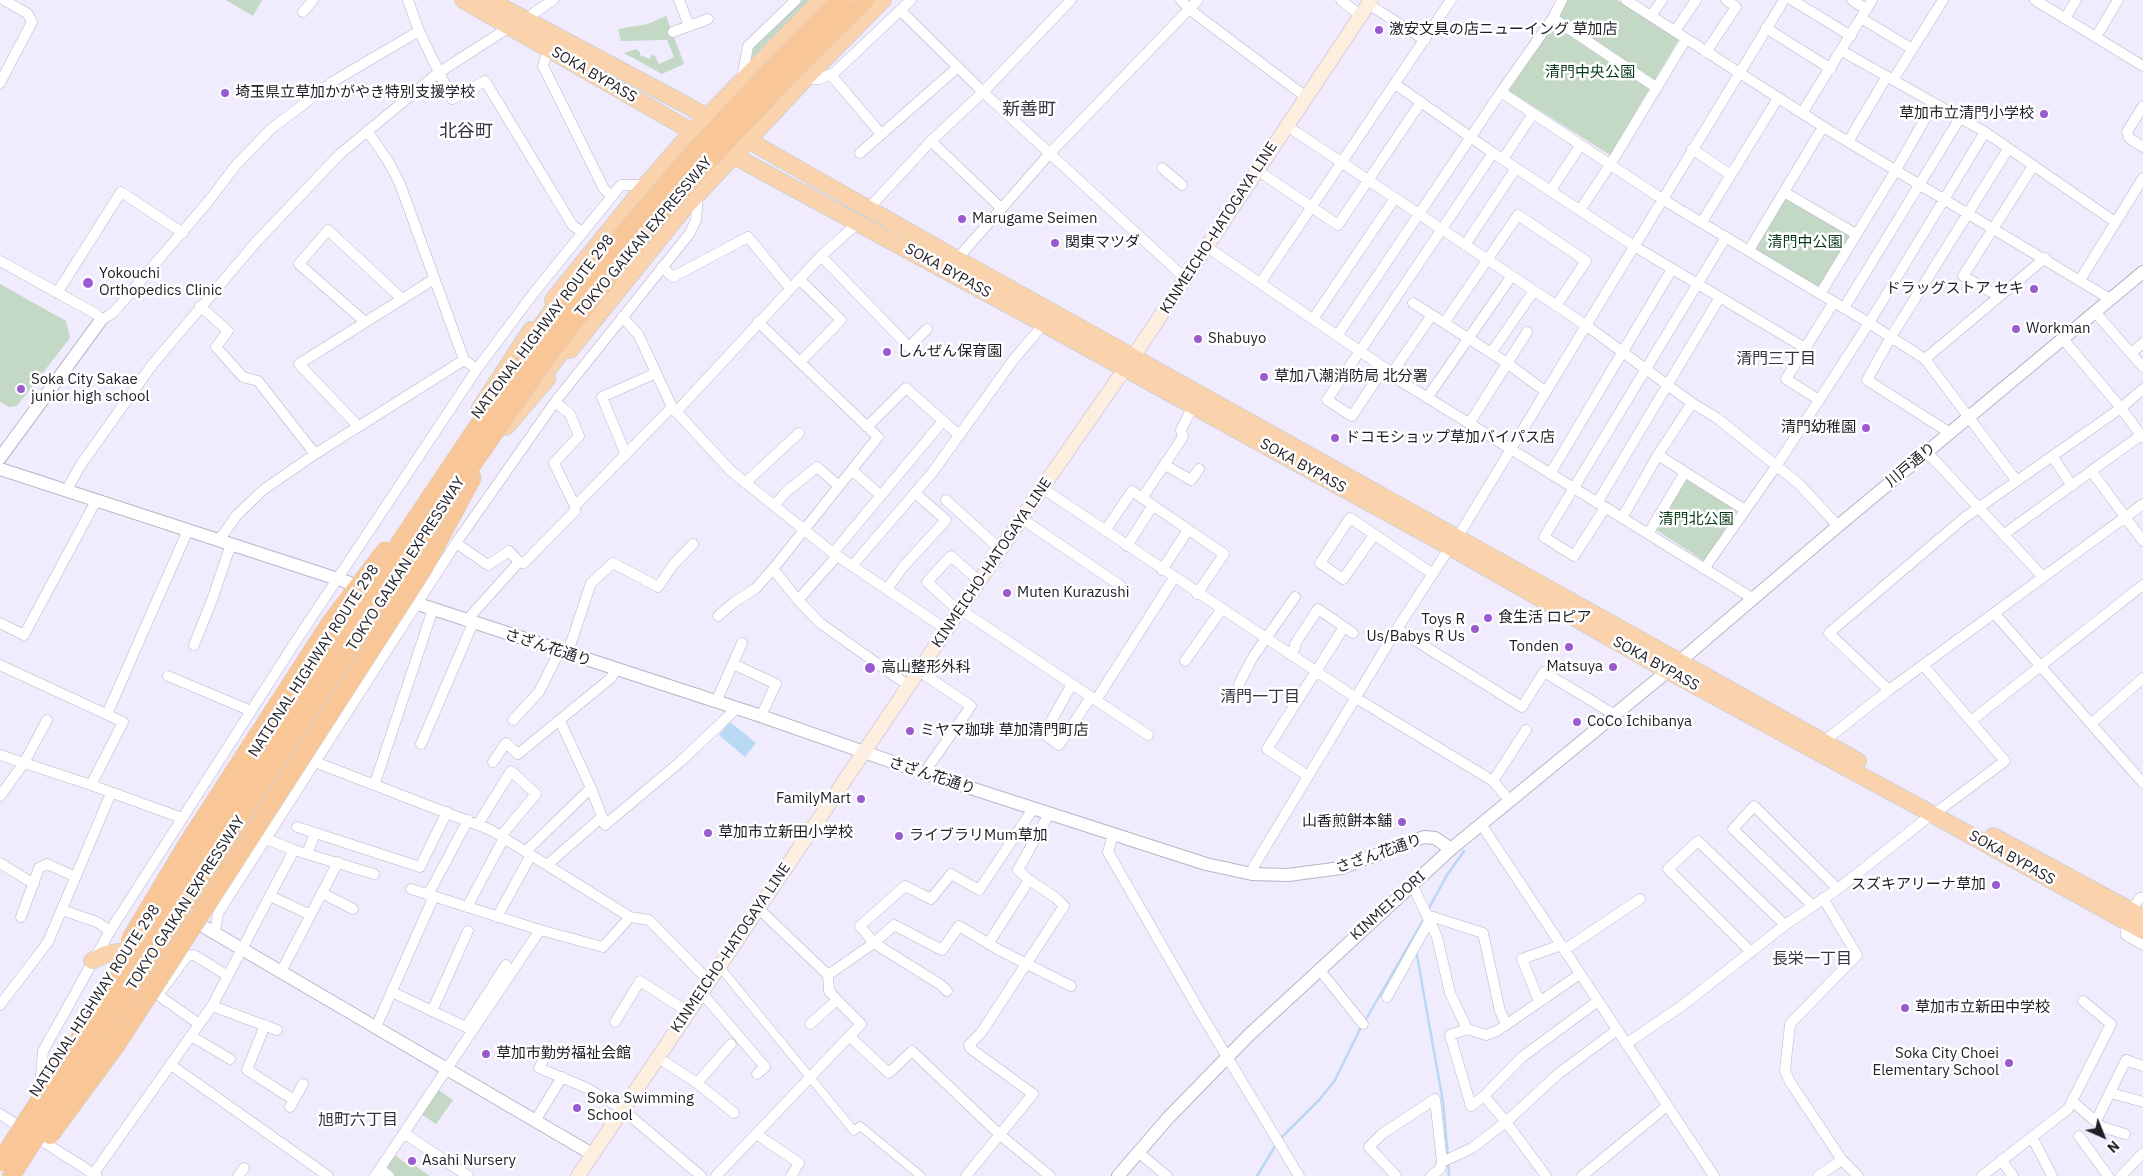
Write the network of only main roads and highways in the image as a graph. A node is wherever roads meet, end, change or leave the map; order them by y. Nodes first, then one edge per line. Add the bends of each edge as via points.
1 (463, 0) edge
2 (489, 0) edge
3 (821, 0) edge
4 (831, 0) edge
5 (841, 0) edge
6 (865, 0) edge
7 (877, 0) edge
8 (884, 0) edge
9 (1367, 7) edge
10 (764, 66) dead end
11 (802, 76) junction
12 (706, 116) junction
13 (692, 132) junction
14 (748, 140) junction
15 (734, 156) junction
16 (678, 207) dead end
17 (1129, 363) junction
18 (504, 429) junction
19 (472, 478) junction
20 (1453, 542) junction
21 (385, 551) junction
22 (1674, 666) junction
23 (1937, 811) junction
24 (2138, 906) edge
25 (2143, 932) edge
26 (127, 951) junction
27 (92, 961) road end
28 (62, 1066) junction
29 (0, 1149) edge
30 (0, 1162) edge
31 (19, 1174) edge
32 (578, 1176) edge

1 - 13 highway, SOKA BYPASS
2 - 12 highway, SOKA BYPASS
3 - 12 highway, NATIONAL HIGHWAY ROUTE 298
4 - 10 highway
5 - 28 highway, TOKYO GAIKAN EXPRESSWAY, bridge via 687,160 610,250 532,351 384,566
6 - 31 highway, TOKYO GAIKAN EXPRESSWAY, bridge via 700,169 624,257 547,356 309,710
7 - 11 highway
8 - 11 highway
9 - 17 main road, KINMEICHO-HATOGAYA LINE
11 - 14 highway
12 - 13 highway, NATIONAL HIGHWAY ROUTE 298
12 - 14 highway, SOKA BYPASS
13 - 15 highway, SOKA BYPASS
13 - 21 highway, NATIONAL HIGHWAY ROUTE 298 via 550,304
14 - 15 highway
14 - 17 highway, SOKA BYPASS
15 - 17 highway, SOKA BYPASS via 1044,324
15 - 18 highway via 639,262
16 - 18 highway, NATIONAL HIGHWAY ROUTE 298 via 576,332
17 - 20 highway, SOKA BYPASS
17 - 20 highway, SOKA BYPASS via 1193,406
17 - 32 main road, KINMEICHO-HATOGAYA LINE
18 - 19 highway, NATIONAL HIGHWAY ROUTE 298
19 - 31 highway, NATIONAL HIGHWAY ROUTE 298
19 - 31 highway, bridge via 425,566 117,1044
20 - 22 highway, SOKA BYPASS
21 - 26 highway, NATIONAL HIGHWAY ROUTE 298
21 - 28 highway, bridge via 331,622 155,896
22 - 23 highway, SOKA BYPASS
22 - 23 highway, SOKA BYPASS via 1823,742
23 - 24 highway, SOKA BYPASS
24 - 25 highway, SOKA BYPASS
26 - 27 highway via 106,954
26 - 29 highway, NATIONAL HIGHWAY ROUTE 298
28 - 30 highway, TOKYO GAIKAN EXPRESSWAY, bridge

